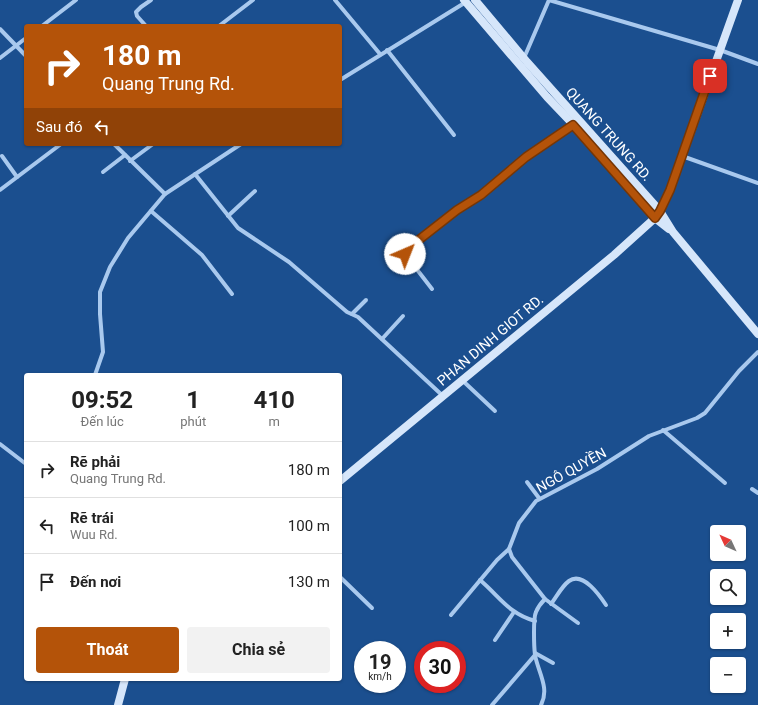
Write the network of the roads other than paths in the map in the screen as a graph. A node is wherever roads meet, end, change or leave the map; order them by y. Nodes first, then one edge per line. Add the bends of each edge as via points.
1 (76, 0) edge
2 (151, 0) edge
3 (253, 0) edge
4 (335, 0) edge
5 (475, 0) edge
6 (549, 0) edge
7 (738, 0) edge
8 (466, 1) edge
9 (45, 24) edge
10 (144, 24) edge
11 (222, 24) edge
12 (0, 29) edge
13 (24, 40) edge
14 (16, 46) junction
15 (387, 50) junction
16 (720, 50) junction
17 (24, 54) edge
18 (380, 54) junction
19 (0, 58) edge
20 (524, 58) junction
21 (758, 64) edge
22 (342, 79) edge
23 (573, 125) junction
24 (454, 135) dead end
25 (58, 146) edge
26 (116, 146) edge
27 (150, 146) edge
28 (238, 146) edge
29 (2, 156) dead end
30 (125, 156) junction
31 (682, 156) junction
32 (130, 161) junction
33 (103, 172) dead end
34 (195, 174) junction
35 (17, 177) junction
36 (758, 183) edge
37 (0, 190) edge
38 (255, 191) dead end
39 (165, 194) junction
40 (151, 210) junction
41 (658, 215) junction
42 (228, 216) junction
43 (432, 289) dead end
44 (232, 294) dead end
45 (366, 300) dead end
46 (352, 314) junction
47 (403, 316) dead end
48 (758, 334) edge
49 (382, 339) junction
50 (758, 352) edge
51 (96, 373) edge
52 (462, 380) junction
53 (443, 397) junction
54 (496, 411) dead end
55 (663, 430) junction
56 (0, 444) edge
57 (24, 462) edge
58 (342, 479) edge
59 (528, 482) dead end
60 (725, 483) dead end
61 (752, 489) dead end
62 (758, 493) edge
63 (539, 498) junction
64 (509, 549) junction
65 (342, 579) edge
66 (480, 580) junction
67 (545, 599) junction
68 (551, 604) junction
69 (606, 605) dead end
70 (372, 608) dead end
71 (514, 612) junction
72 (451, 615) dead end
73 (535, 621) junction
74 (578, 623) dead end
75 (495, 640) dead end
76 (535, 654) junction
77 (553, 663) dead end
78 (124, 681) edge
79 (118, 705) edge
80 (492, 705) edge
81 (541, 705) edge

1 - 9 street
2 - 10 street via 136,12
3 - 11 street
4 - 18 street
5 - 20 main road, QUANG TRUNG RD.
6 - 16 street
6 - 20 street
7 - 16 main road
8 - 15 street
8 - 23 main road, QUANG TRUNG RD.
12 - 14 street
13 - 14 street
14 - 17 street
14 - 19 street
15 - 18 street
15 - 24 street
16 - 21 street
16 - 31 main road
18 - 22 street
20 - 41 main road, QUANG TRUNG RD.
23 - 41 main road, QUANG TRUNG RD.
23 - 43 street via 526,157 481,195 457,210 405,251
25 - 35 street
26 - 30 street
27 - 32 street
28 - 34 street
29 - 35 street
30 - 32 street
30 - 33 street
31 - 36 street
31 - 41 main road
32 - 39 street
34 - 39 street
34 - 42 street
35 - 37 street
38 - 42 street
39 - 40 street
40 - 44 street via 202,255
40 - 51 street via 128,238 110,267 100,292 103,352
41 - 48 main road, QUANG TRUNG RD.
41 - 52 main road, PHAN DINH GIOT RD. via 614,255
42 - 46 street via 245,235 289,262
45 - 46 street
46 - 49 street
47 - 49 street
49 - 53 street
50 - 55 street, NGÔ QUYỀN via 705,412 688,422
52 - 53 main road, PHAN DINH GIOT RD.
52 - 54 street
53 - 58 main road, PHAN DINH GIOT RD.
55 - 60 street
55 - 63 street, NGÔ QUYỀN via 597,469
56 - 57 street
59 - 63 street
61 - 62 street
63 - 64 street, NGÔ QUYỀN via 519,523
64 - 66 street
64 - 67 street via 512,557
65 - 70 street
66 - 71 street
66 - 72 street
67 - 68 street
67 - 73 street via 536,612
68 - 69 street via 564,586 571,579 576,579 594,588
68 - 74 street
71 - 73 street
71 - 75 street
73 - 76 street
76 - 77 street
76 - 80 street
76 - 81 street via 545,687
78 - 79 main road

